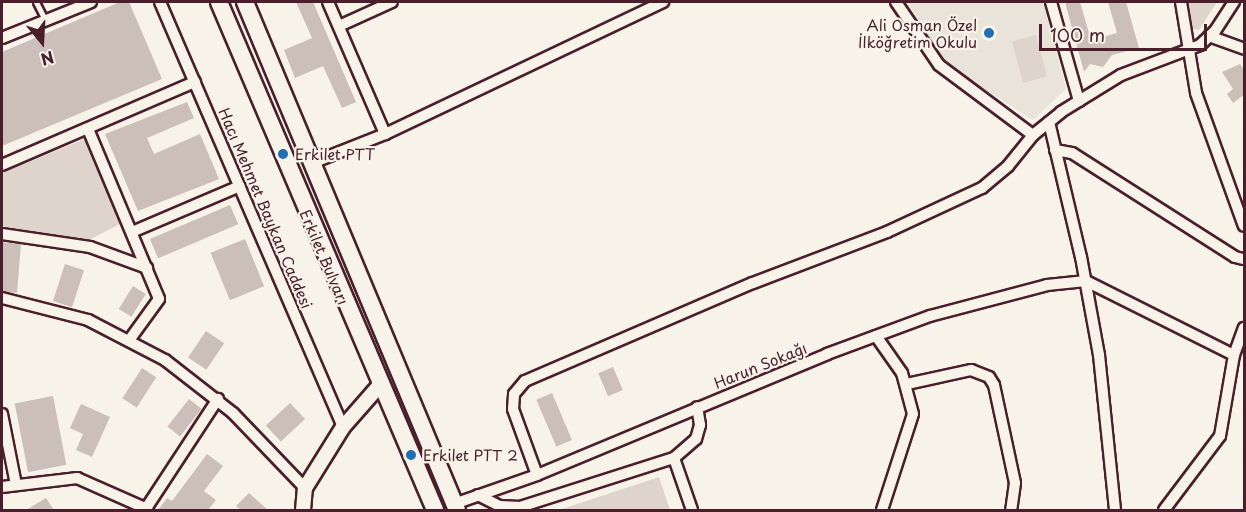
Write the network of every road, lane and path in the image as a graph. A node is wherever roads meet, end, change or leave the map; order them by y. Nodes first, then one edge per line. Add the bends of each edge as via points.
1 (36, 2) edge
2 (91, 2) edge
3 (160, 2) edge
4 (219, 2) edge
5 (245, 2) edge
6 (328, 2) edge
7 (392, 2) edge
8 (663, 2) edge
9 (896, 2) edge
10 (1051, 2) edge
11 (1181, 2) edge
12 (1234, 2) edge
13 (45, 20) junction
14 (339, 26) junction
15 (1209, 36) junction
16 (2, 38) edge
17 (1186, 49) junction
18 (1245, 49) edge
19 (195, 82) junction
20 (1079, 101) junction
21 (1049, 122) junction
22 (88, 129) junction
23 (385, 134) junction
24 (1033, 135) junction
25 (1056, 150) junction
26 (312, 163) junction
27 (2, 165) edge
28 (240, 186) junction
29 (1245, 226) edge
30 (132, 232) junction
31 (2, 234) edge
32 (1245, 259) edge
33 (147, 268) junction
34 (1086, 281) junction
35 (2, 298) edge
36 (1243, 331) edge
37 (876, 336) junction
38 (130, 339) junction
39 (1234, 355) junction
40 (402, 376) junction
41 (907, 384) junction
42 (380, 386) junction
43 (218, 399) junction
44 (697, 407) junction
45 (2, 414) edge
46 (343, 427) junction
47 (674, 458) junction
48 (537, 475) junction
49 (16, 485) junction
50 (2, 487) edge
51 (305, 488) junction
52 (478, 495) junction
53 (446, 509) edge
54 (146, 510) edge
55 (303, 510) edge
56 (692, 510) edge
57 (882, 510) edge
58 (1011, 510) edge
59 (1115, 510) edge
60 (1164, 510) edge

1 - 13 lane
2 - 13 street
3 - 19 street, Hacı Mehmet Baykan Caddesi
4 - 42 main road, Erkilet Bulvarı
5 - 26 main road, Erkilet Bulvarı
6 - 14 street
7 - 14 street
8 - 23 street
9 - 24 street via 939,64
10 - 20 street
11 - 17 street
12 - 15 street
13 - 16 street
14 - 23 street
15 - 17 street via 1200,45
15 - 18 street
17 - 20 street via 1121,75
17 - 29 street via 1201,110
19 - 22 street
19 - 28 street, Hacı Mehmet Baykan Caddesi
20 - 21 street
21 - 24 street
21 - 25 street
22 - 27 street
22 - 30 street
23 - 26 street
24 - 48 street via 1008,166 982,188 887,232 753,283 525,381 514,394 513,409
25 - 32 street via 1072,153 1235,257
25 - 34 street
26 - 40 main road, Erkilet Bulvarı
28 - 30 street
28 - 46 street, Hacı Mehmet Baykan Caddesi
30 - 33 street
31 - 33 street via 90,247
33 - 38 street via 159,299
34 - 37 street, Harun Sokağı via 1047,285 930,316
34 - 39 street
34 - 59 street via 1108,428
35 - 38 street via 69,314
36 - 39 street
37 - 41 street
37 - 44 street, Harun Sokağı
38 - 43 street
39 - 60 street via 1220,436
40 - 42 main road
40 - 53 main road, Erkilet Bulvarı
41 - 57 street via 912,423
41 - 58 street via 971,370 989,377 1015,483
42 - 46 street
42 - 53 main road, Erkilet Bulvarı
43 - 51 street
43 - 54 street
44 - 47 street via 700,425 696,439
44 - 48 street, Harun Sokağı
45 - 49 street
46 - 51 street
47 - 52 street via 520,507 500,507
47 - 56 street
48 - 52 street, Harun Sokağı
49 - 50 street
49 - 54 street via 77,478
51 - 55 street
52 - 53 street, Harun Sokağı

